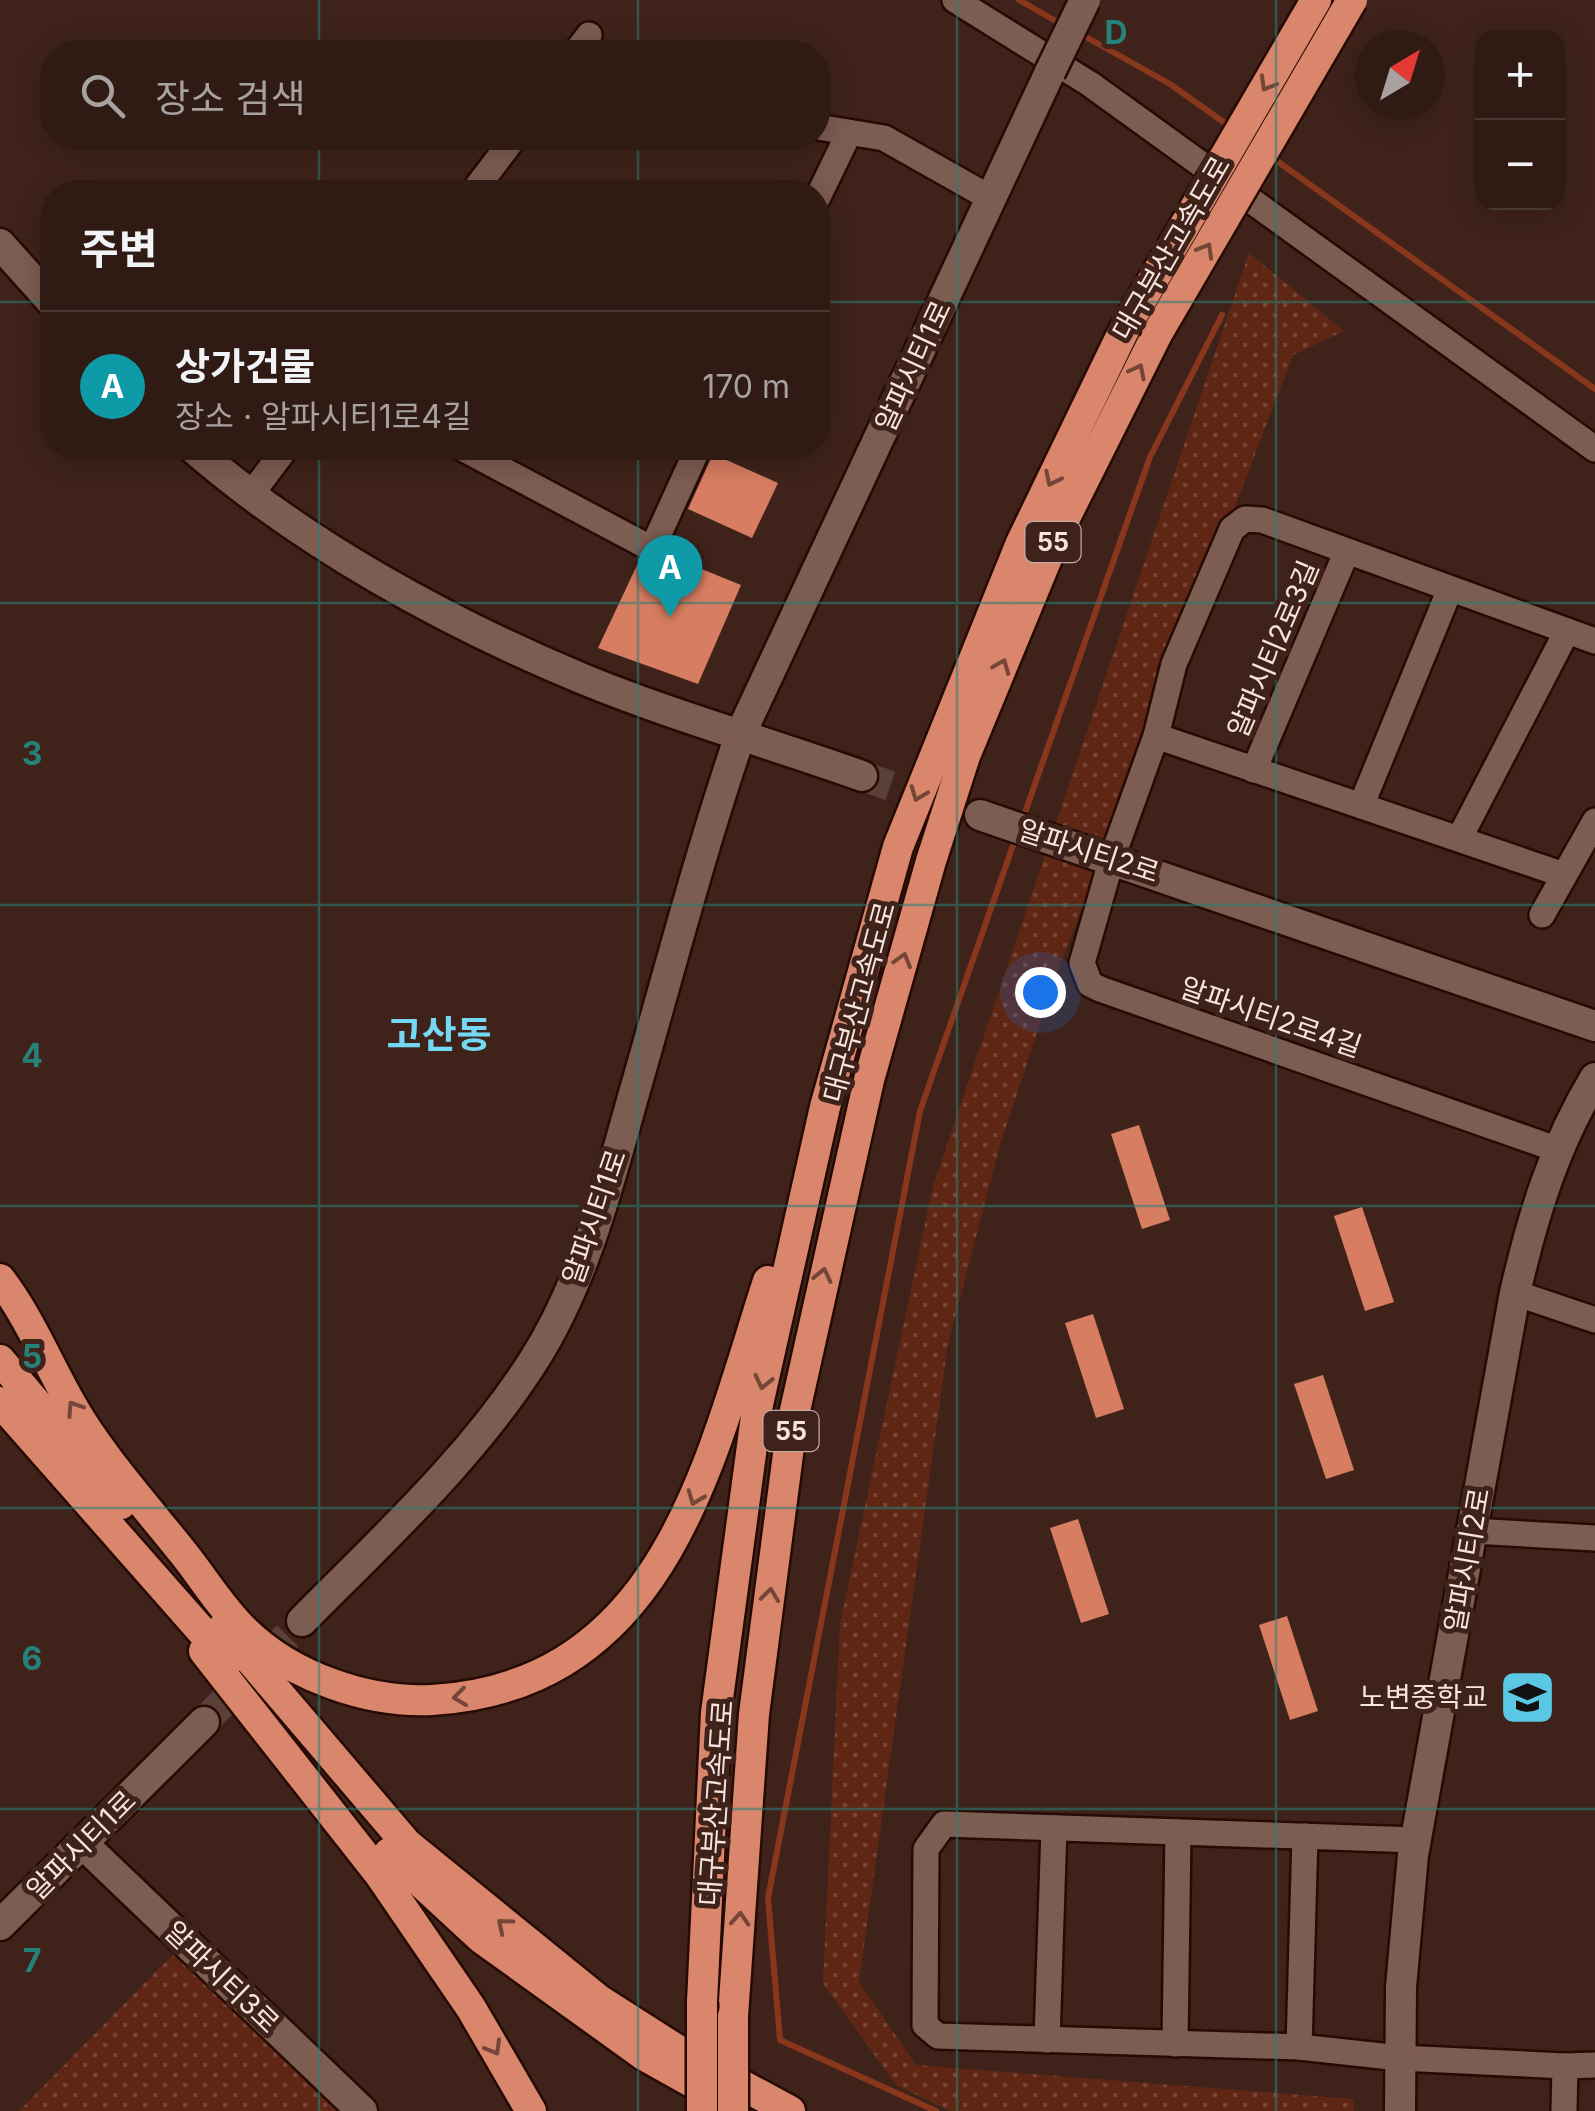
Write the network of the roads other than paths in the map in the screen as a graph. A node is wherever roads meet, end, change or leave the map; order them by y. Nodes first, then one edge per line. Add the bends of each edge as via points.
1 (955, 0) edge
2 (1086, 0) edge
3 (1316, 0) edge
4 (1352, 0) edge
5 (830, 130) edge
6 (849, 133) junction
7 (505, 150) edge
8 (483, 180) edge
9 (826, 180) edge
10 (992, 198) junction
11 (0, 244) edge
12 (40, 289) edge
13 (1595, 449) edge
14 (209, 460) edge
15 (277, 460) edge
16 (485, 460) edge
17 (693, 460) edge
18 (252, 493) junction
19 (1347, 551) junction
20 (1450, 589) junction
21 (1567, 631) junction
22 (1595, 641) edge
23 (741, 732) junction
24 (1156, 736) junction
25 (1254, 770) junction
26 (862, 776) tunnel mouth
27 (1361, 806) junction
28 (980, 815) dead end
29 (1595, 820) edge
30 (1459, 839) junction
31 (1112, 858) junction
32 (1564, 876) junction
33 (1542, 915) dead end
34 (1595, 1026) edge
35 (1595, 1078) edge
36 (825, 1107) junction
37 (1556, 1150) junction
38 (0, 1279) edge
39 (1516, 1293) junction
40 (1595, 1320) edge
41 (0, 1360) edge
42 (0, 1402) edge
43 (137, 1527) junction
44 (1472, 1531) junction
45 (1595, 1538) edge
46 (302, 1621) tunnel mouth
47 (227, 1645) junction
48 (204, 1722) tunnel mouth
49 (1054, 1828) junction
50 (1178, 1832) junction
51 (1305, 1836) junction
52 (1416, 1840) junction
53 (82, 1843) junction
54 (0, 1925) edge
55 (1047, 2040) junction
56 (1175, 2044) junction
57 (1298, 2047) junction
58 (1400, 2058) junction
59 (1595, 2065) edge
60 (1564, 2066) junction
61 (362, 2111) edge
62 (531, 2111) edge
63 (702, 2111) edge
64 (733, 2111) edge
65 (746, 2111) edge
66 (790, 2111) edge
67 (1400, 2111) edge
68 (1564, 2111) edge

1 - 13 street via 1090,84
2 - 10 street, 알파시티1로, bridge
3 -> 36 highway, 대구부산고속도로 / 55, bridge via 1125,328 1022,543 898,847
64 -> 4 highway, 대구부산고속도로 / 55, bridge via 733,2016 754,1714 792,1424 870,1080 931,860 1056,534 1157,334
5 - 6 street
6 - 9 street
6 - 10 street via 884,138
7 - 8 street
10 - 23 street, 알파시티1로
11 - 12 street
14 - 18 street
15 - 18 street
16 - 17 street via 652,549
18 - 23 street via 432,607 584,679
19 - 20 street, 알파시티2로3길
19 - 24 street, 알파시티2로3길 via 1262,520 1244,520 1232,529 1174,664
19 - 25 street, 알파시티2로3길
20 - 21 street, 알파시티2로3길
20 - 27 street
21 - 22 street, 알파시티2로3길
21 - 30 street
23 - 26 street
23 - 46 street, 알파시티1로 via 605,1195 567,1296 493,1421
24 - 25 street, 알파시티2로3길
24 - 31 street, 알파시티2로3길
25 - 27 street, 알파시티2로3길
27 - 30 street, 알파시티2로3길
28 - 31 street, 알파시티2로
29 - 32 street
30 - 32 street, 알파시티2로3길
31 - 34 street, 알파시티2로
31 - 37 street, 알파시티2로4길 via 1082,963 1090,984
32 - 33 street
35 - 37 street, 알파시티2로
36 -> 47 highway via 690,1511 642,1590 581,1654 494,1692 404,1700 339,1686 285,1659
36 -> 63 highway, 대구부산고속도로 / 55, bridge via 757,1409 716,1714
37 - 39 street, 알파시티2로
43 -> 38 highway
39 - 40 street
39 - 44 street, 알파시티2로
41 - 43 highway
42 - 43 highway
43 - 47 highway
44 - 45 street
44 - 52 street, 알파시티2로
47 -> 62 highway via 471,2008
47 - 65 highway via 395,1860 481,1938 645,2056
66 -> 47 highway via 599,2000 407,1844
48 - 53 street, 알파시티1로
49 - 50 street
49 - 55 street
49 - 55 street via 944,1824 926,1849 925,2025 938,2036
50 - 51 street
50 - 56 street
51 - 52 street
51 - 57 street
52 - 58 street, 알파시티2로
53 - 54 street, 알파시티1로
53 - 61 street, 알파시티3로
55 - 56 street
56 - 57 street
57 - 58 street
58 - 60 street
58 - 67 street, 알파시티2로
59 - 60 street
60 - 68 street

